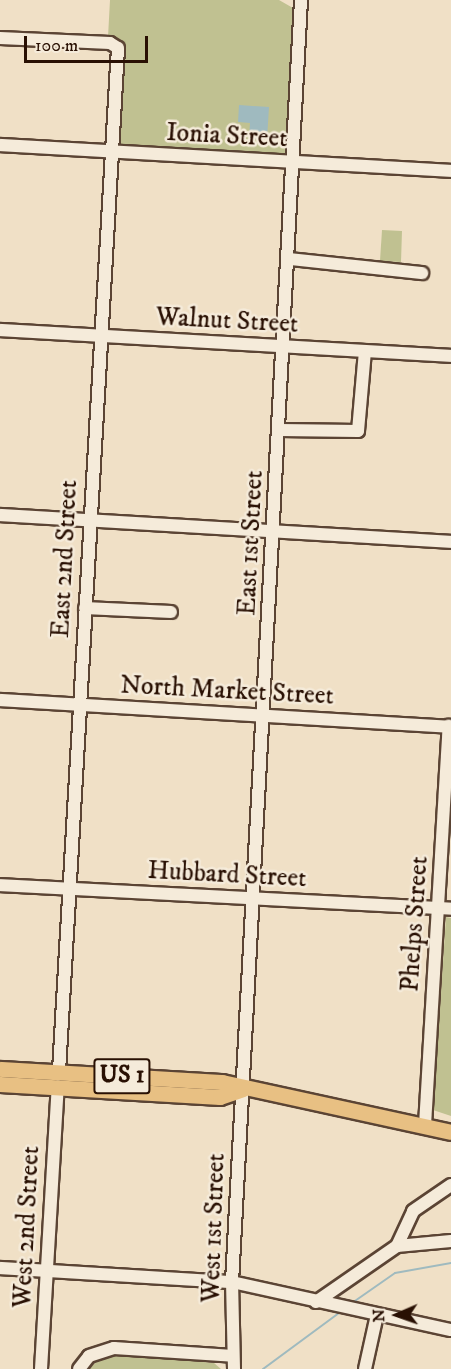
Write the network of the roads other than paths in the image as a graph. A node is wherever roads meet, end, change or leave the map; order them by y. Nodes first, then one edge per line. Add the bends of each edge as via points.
1 (301, 0) edge
2 (0, 38) edge
3 (0, 145) edge
4 (112, 152) junction
5 (296, 163) junction
6 (451, 171) edge
7 (290, 260) junction
8 (422, 273) dead end
9 (0, 330) edge
10 (101, 336) junction
11 (285, 347) junction
12 (364, 351) junction
13 (451, 356) edge
14 (280, 430) junction
15 (0, 515) edge
16 (90, 520) junction
17 (275, 531) junction
18 (451, 542) edge
19 (85, 608) junction
20 (171, 612) dead end
21 (0, 700) edge
22 (80, 705) junction
23 (264, 715) junction
24 (450, 726) edge
25 (0, 885) edge
26 (69, 888) junction
27 (254, 899) junction
28 (445, 909) edge
29 (0, 1069) edge
30 (58, 1079) junction
31 (0, 1084) edge
32 (243, 1089) junction
33 (425, 1125) junction
34 (451, 1132) edge
35 (451, 1185) edge
36 (451, 1241) edge
37 (397, 1246) junction
38 (0, 1268) edge
39 (47, 1270) junction
40 (232, 1282) junction
41 (316, 1302) junction
42 (377, 1315) junction
43 (451, 1330) edge
44 (233, 1356) junction
45 (41, 1369) edge
46 (79, 1369) edge
47 (234, 1369) edge
48 (365, 1369) edge

1 - 5 street, East 1st Street
2 - 4 street, East 2nd Street via 110,43 118,48
3 - 4 street, Ionia Street
4 - 5 street, Ionia Street
4 - 10 street, East 2nd Street
5 - 6 street, Ionia Street
5 - 7 street, East 1st Street
7 - 8 street
7 - 11 street, East 1st Street
9 - 10 street, Walnut Street
10 - 11 street, Walnut Street
10 - 16 street, East 2nd Street
11 - 12 street, Walnut Street
11 - 14 street, East 1st Street
12 - 13 street, Walnut Street
12 - 14 street via 358,431
14 - 17 street, East 1st Street
15 - 16 street
16 - 17 street
16 - 19 street, East 2nd Street
17 - 18 street
17 - 23 street, East 1st Street
19 - 20 street
19 - 22 street, East 2nd Street
21 - 22 street, North Market Street
22 - 23 street, North Market Street
22 - 26 street, East 2nd Street
23 - 24 street, North Market Street
23 - 27 street, East 1st Street
24 - 28 street, Phelps Street
25 - 26 street, Hubbard Street
26 - 27 street, Hubbard Street
26 - 30 street, East 2nd Street
27 - 28 street, Hubbard Street
27 - 32 street, East 1st Street
28 - 33 street, Phelps Street
29 - 30 main road, US 1
30 - 31 main road, US 1
30 - 32 main road, US 1 via 220,1096
30 - 39 street, West 2nd Street
32 - 33 main road, US 1
32 - 40 street, West 1st Street
33 - 34 main road, US 1
35 - 37 street via 413,1211
36 - 37 street
37 - 41 street
38 - 39 street
39 - 40 street
39 - 45 street, West 2nd Street
40 - 41 street
40 - 44 street, West 1st Street
41 - 42 street
42 - 43 street
42 - 48 street
44 - 46 street via 114,1348 89,1356
44 - 47 street, West 1st Street

